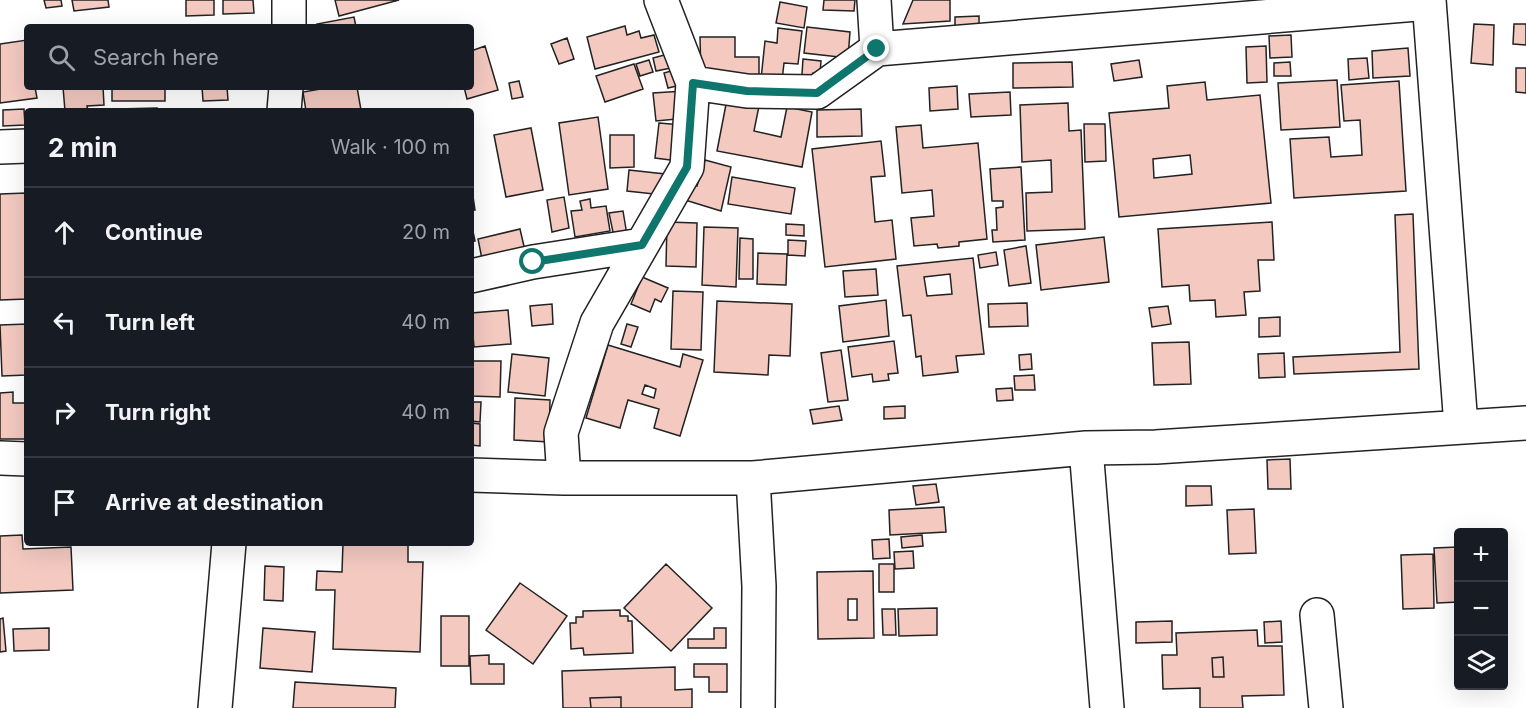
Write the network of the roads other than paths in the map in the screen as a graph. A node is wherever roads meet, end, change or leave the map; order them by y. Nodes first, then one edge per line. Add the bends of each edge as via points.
1 (289, 0) edge
2 (661, 0) edge
3 (874, 0) edge
4 (1429, 2) edge
5 (289, 24) edge
6 (877, 49) junction
7 (693, 83) junction
8 (286, 90) edge
9 (284, 108) edge
10 (24, 146) edge
11 (0, 147) edge
12 (642, 245) junction
13 (474, 275) edge
14 (1526, 423) edge
15 (1461, 426) junction
16 (1086, 448) junction
17 (0, 458) edge
18 (24, 459) edge
19 (474, 475) edge
20 (564, 478) junction
21 (753, 478) junction
22 (229, 546) edge
23 (1317, 615) dead end
24 (215, 708) edge
25 (758, 708) edge
26 (1107, 708) edge
27 (1326, 708) edge

1 - 5 street
2 - 7 street
3 - 6 street
4 - 6 street
4 - 15 street
6 - 7 street via 817,93 747,91
7 - 12 street via 687,167
8 - 9 street
10 - 11 street
12 - 13 street
12 - 20 street via 597,323 575,387 561,433
14 - 15 street
15 - 16 street via 1156,447
16 - 21 street
16 - 26 street
17 - 18 street
19 - 20 street
20 - 21 street
21 - 25 street via 759,586
22 - 24 street
23 - 27 street

